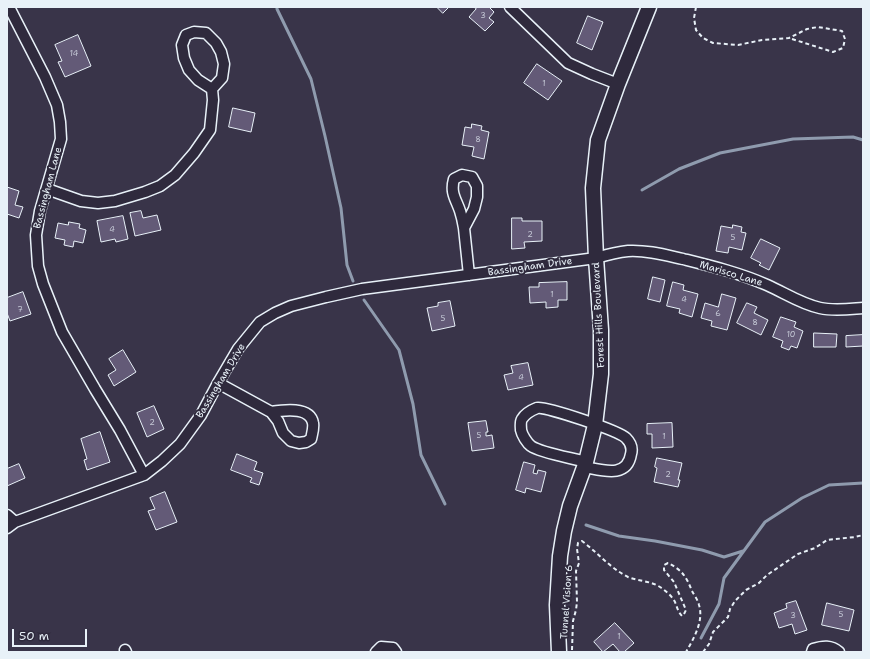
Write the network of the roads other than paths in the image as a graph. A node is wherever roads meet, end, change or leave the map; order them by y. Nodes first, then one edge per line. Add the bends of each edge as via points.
1 (9, 7) edge
2 (510, 7) edge
3 (649, 7) edge
4 (11, 21) edge
5 (618, 84) junction
6 (212, 89) junction
7 (47, 189) junction
8 (464, 228) dead end
9 (596, 258) junction
10 (469, 275) junction
11 (863, 308) edge
12 (218, 383) junction
13 (271, 412) dead end
14 (596, 425) junction
15 (585, 465) junction
16 (144, 474) junction
17 (7, 515) edge
18 (11, 525) edge
19 (376, 652) edge
20 (396, 652) edge
21 (559, 652) edge
22 (812, 652) edge
23 (839, 652) edge

1 - 4 street, Bassingham Lane
2 - 5 street via 568,63
3 - 5 main road, Forest Hills Boulevard
4 - 7 street, Bassingham Lane via 45,77 57,105 61,139
5 - 9 main road, Forest Hills Boulevard via 598,140 593,188
6 - 6 street via 222,78 224,64 221,52 216,42 206,33 194,32 186,35 182,45 189,70
6 - 7 street via 210,130 175,175 160,186 115,201 98,203 81,201
7 - 16 street, Bassingham Lane via 36,235 42,284 62,332
8 - 10 street
9 - 10 street, Bassingham Drive
9 - 11 street, Marisco Lane via 629,251 655,253 749,277 805,304 821,308
9 - 14 main road, Forest Hills Boulevard via 601,374
10 - 12 street, Bassingham Drive via 362,289 291,306 260,322 238,349
12 - 13 street
12 - 16 street, Bassingham Drive via 201,415 180,444
14 - 15 main road, Forest Hills Boulevard
14 - 15 street via 624,436 632,448 631,458 621,470 613,471
14 - 15 street via 545,408 537,408 522,418 522,432 530,445
15 - 21 main road, Forest Hills Boulevard via 570,506 560,556
16 - 18 street, Bassingham Drive
17 - 18 street
19 - 20 street via 381,647 393,648
22 - 23 street via 813,649 824,646

